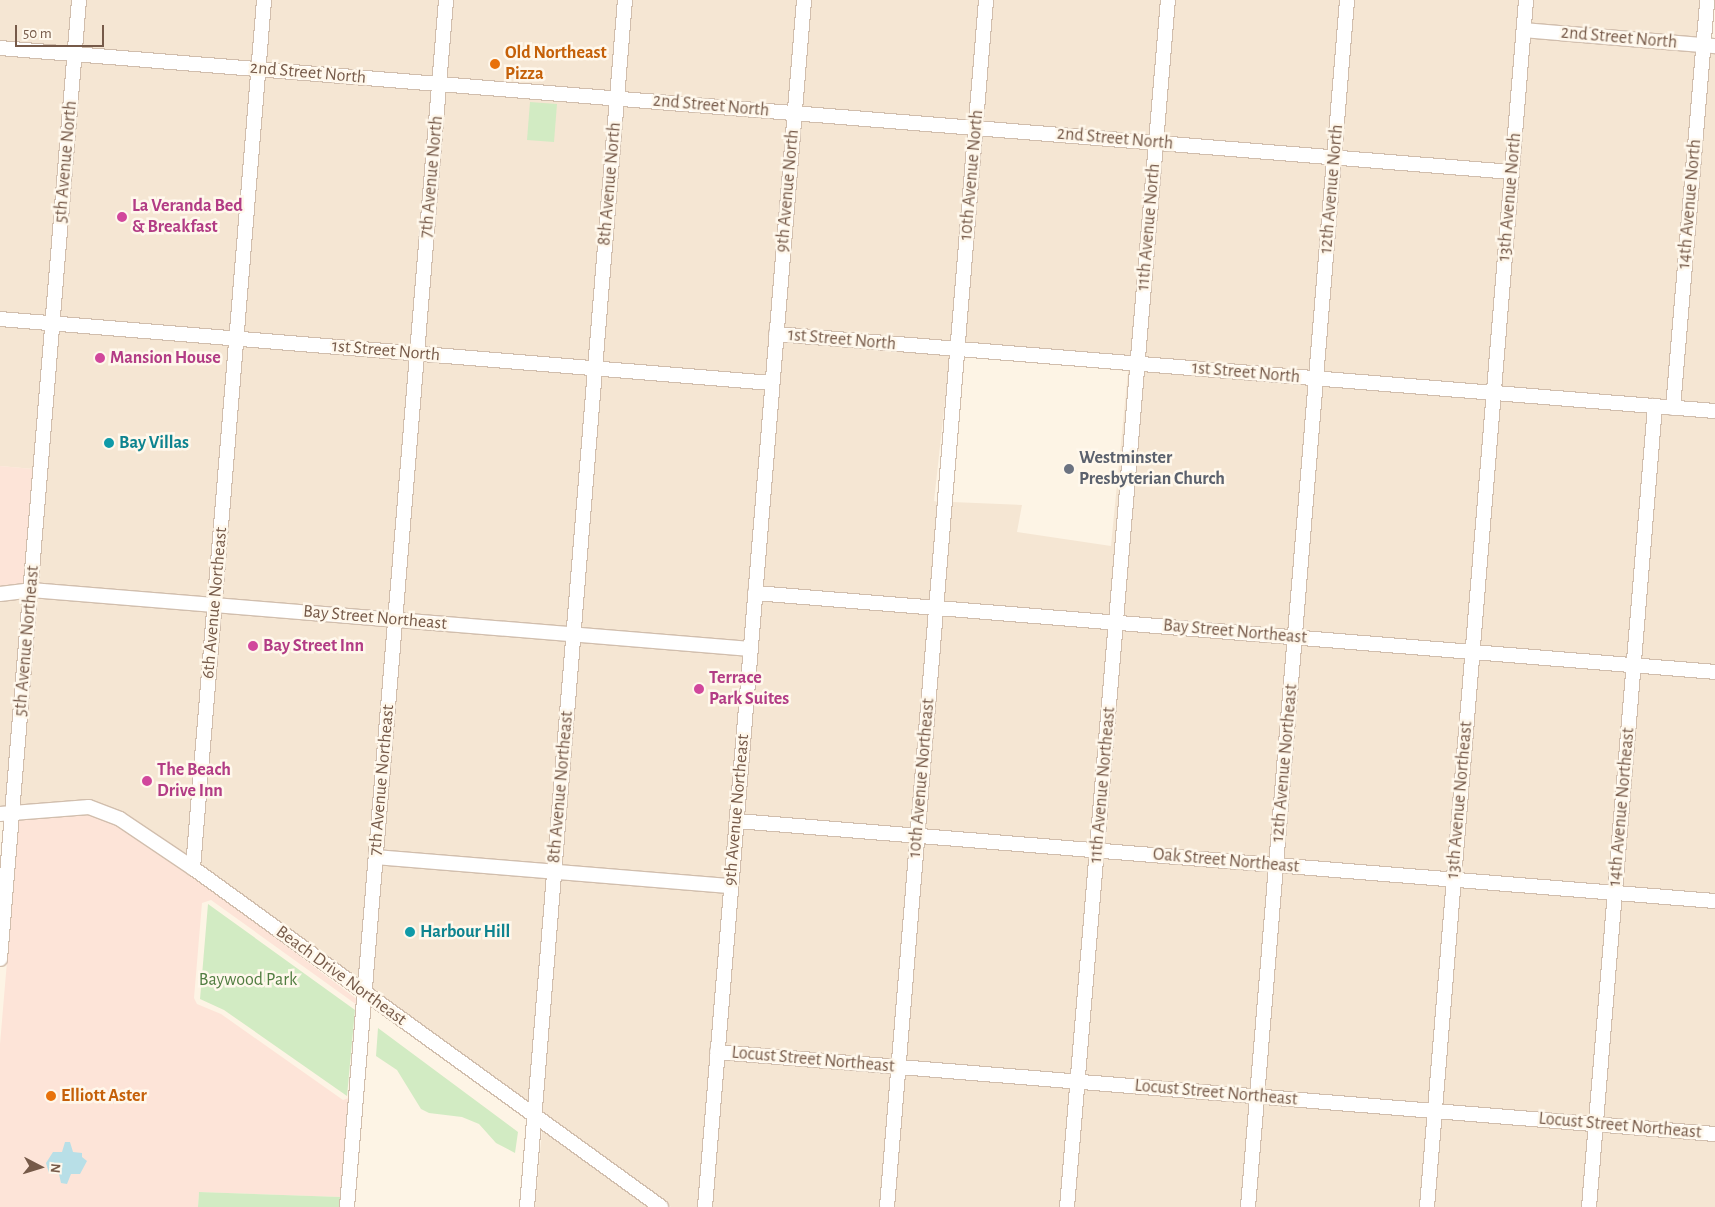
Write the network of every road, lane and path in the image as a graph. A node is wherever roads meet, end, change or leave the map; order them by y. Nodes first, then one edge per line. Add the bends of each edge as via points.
1 (79, 0) edge
2 (264, 0) edge
3 (446, 0) edge
4 (625, 0) edge
5 (804, 0) edge
6 (986, 0) edge
7 (1168, 0) edge
8 (1347, 0) edge
9 (1526, 0) edge
10 (1707, 0) edge
11 (1524, 30) junction
12 (1709, 45) edge
13 (0, 48) edge
14 (75, 54) junction
15 (259, 69) junction
16 (440, 84) junction
17 (617, 99) junction
18 (794, 113) junction
19 (976, 128) junction
20 (1156, 143) junction
21 (1334, 157) junction
22 (1512, 172) junction
23 (0, 319) edge
24 (53, 324) junction
25 (776, 334) junction
26 (237, 339) junction
27 (958, 349) junction
28 (418, 353) junction
29 (1138, 364) junction
30 (595, 368) junction
31 (1316, 378) junction
32 (772, 382) junction
33 (1494, 393) junction
34 (1655, 406) junction
35 (1673, 408) junction
36 (1715, 411) edge
37 (31, 590) junction
38 (755, 593) junction
39 (0, 594) edge
40 (215, 605) junction
41 (936, 608) junction
42 (396, 620) junction
43 (1116, 623) junction
44 (574, 635) junction
45 (1295, 637) junction
46 (750, 649) junction
47 (1473, 652) junction
48 (1634, 665) junction
49 (1715, 672) edge
50 (6, 814) edge
51 (736, 820) junction
52 (918, 835) junction
53 (1098, 850) junction
54 (376, 857) junction
55 (1276, 865) junction
56 (193, 868) junction
57 (554, 872) junction
58 (1454, 879) junction
59 (731, 886) junction
60 (1615, 892) junction
61 (1715, 900) edge
62 (0, 959) edge
63 (365, 993) junction
64 (718, 1052) junction
65 (899, 1067) junction
66 (1079, 1082) junction
67 (1257, 1096) junction
68 (1435, 1111) junction
69 (534, 1117) junction
70 (1596, 1124) junction
71 (1715, 1134) edge
72 (347, 1207) edge
73 (527, 1207) edge
74 (661, 1207) edge
75 (705, 1207) edge
76 (887, 1207) edge
77 (1068, 1207) edge
78 (1248, 1207) edge
79 (1427, 1207) edge
80 (1589, 1207) edge

1 - 14 street, 5th Avenue North
2 - 15 street, 6th Avenue Northeast
3 - 16 street, 7th Avenue North
4 - 17 street, 8th Avenue North
5 - 18 street, 9th Avenue North
6 - 19 street, 10th Avenue North
7 - 20 street, 11th Avenue North
8 - 21 street, 12th Avenue North
9 - 11 street, 13th Avenue North
10 - 12 street, 14th Avenue North
11 - 12 street, 2nd Street North
11 - 22 street, 13th Avenue North
12 - 35 street, 14th Avenue North
13 - 14 street, 2nd Street North
14 - 15 street, 2nd Street North
14 - 24 street, 5th Avenue North
15 - 16 street, 2nd Street North
15 - 26 street, 6th Avenue Northeast
16 - 17 street, 2nd Street North
16 - 28 street, 7th Avenue North
17 - 18 street, 2nd Street North
17 - 30 street, 8th Avenue North
18 - 19 street, 2nd Street North
18 - 25 street, 9th Avenue North
19 - 20 street, 2nd Street North
19 - 27 street, 10th Avenue North
20 - 21 street, 2nd Street North
20 - 29 street, 11th Avenue North
21 - 22 street, 2nd Street North
21 - 31 street, 12th Avenue North
22 - 33 street, 13th Avenue North
23 - 24 street, 1st Street North
24 - 26 street, 1st Street North
24 - 37 street, 5th Avenue Northeast
25 - 27 street, 1st Street North
25 - 32 street, 9th Avenue North
26 - 28 street, 1st Street North
26 - 40 street, 6th Avenue Northeast
27 - 29 street, 1st Street North
27 - 41 street, 10th Avenue Northeast
28 - 30 street, 1st Street North
28 - 42 street, 7th Avenue Northeast
29 - 31 street, 1st Street North
29 - 43 street, 11th Avenue Northeast
30 - 32 street, 1st Street North
30 - 44 street, 8th Avenue Northeast
31 - 33 street, 1st Street North
31 - 45 street, 12th Avenue Northeast
32 - 38 street, 9th Avenue Northeast
33 - 34 street, 1st Street North
33 - 47 street, 13th Avenue Northeast
34 - 35 street, 1st Street North
34 - 48 street, 14th Avenue Northeast
35 - 36 street, 1st Street North
37 - 39 street, Bay Street Northeast
37 - 40 street, Bay Street Northeast
37 - 50 street, 5th Avenue Northeast
38 - 41 street, Bay Street Northeast
38 - 46 street, 9th Avenue Northeast
40 - 42 street, Bay Street Northeast
40 - 56 street, 6th Avenue Northeast
41 - 43 street, Bay Street Northeast
41 - 52 street, 10th Avenue Northeast
42 - 44 street, Bay Street Northeast
42 - 54 street, 7th Avenue Northeast
43 - 45 street, Bay Street Northeast
43 - 53 street, 11th Avenue Northeast
44 - 46 street, Bay Street Northeast
44 - 57 street, 8th Avenue Northeast
45 - 47 street, Bay Street Northeast
45 - 55 street, 12th Avenue Northeast
46 - 51 street, 9th Avenue Northeast
47 - 48 street, Bay Street Northeast
47 - 58 street, 13th Avenue Northeast
48 - 49 street, Bay Street Northeast
48 - 60 street, 14th Avenue Northeast
50 - 56 street, Beach Drive Northeast via 89,807 120,819
50 - 62 street, 5th Avenue Northeast
51 - 52 street, Oak Street Northeast
51 - 59 street, 9th Avenue Northeast
52 - 53 street, Oak Street Northeast
52 - 65 street, 10th Avenue Northeast
53 - 55 street, Oak Street Northeast
53 - 66 street, 11th Avenue Northeast
54 - 57 street
54 - 63 street, 7th Avenue Northeast
55 - 58 street, Oak Street Northeast
55 - 67 street, 12th Avenue Northeast
56 - 63 street, Beach Drive Northeast
57 - 59 street
57 - 69 street, 8th Avenue Northeast
58 - 60 street, Oak Street Northeast
58 - 68 street, 13th Avenue Northeast
59 - 64 street, 9th Avenue Northeast
60 - 61 street, Oak Street Northeast
60 - 70 street, 14th Avenue Northeast
63 - 69 street, Beach Drive Northeast
63 - 72 street, 7th Avenue Northeast
64 - 65 street, Locust Street Northeast
64 - 75 street, 9th Avenue Northeast
65 - 66 street, Locust Street Northeast
65 - 76 street, 10th Avenue Northeast
66 - 67 street, Locust Street Northeast
66 - 77 street, 11th Avenue Northeast
67 - 68 street, Locust Street Northeast
67 - 78 street, 12th Avenue Northeast
68 - 70 street, Locust Street Northeast
68 - 79 street, 13th Avenue Northeast
69 - 73 street, 8th Avenue Northeast
69 - 74 street, Beach Drive Northeast
70 - 71 street, Locust Street Northeast
70 - 80 street, 14th Avenue Northeast

